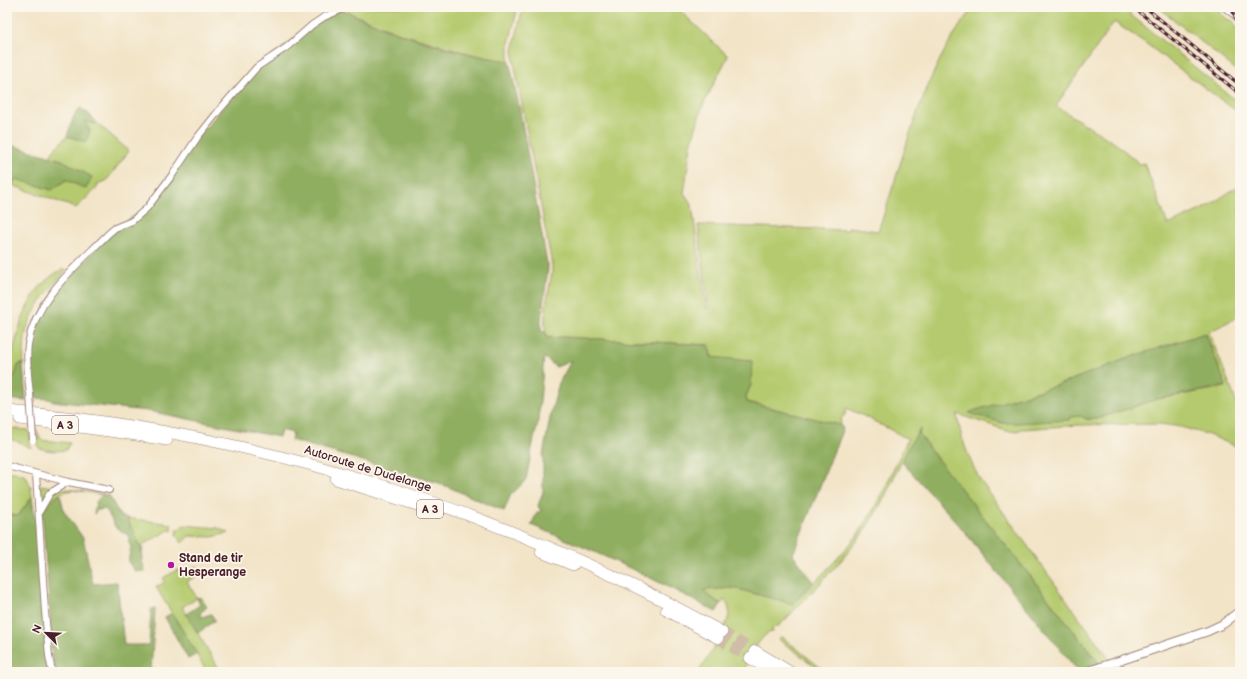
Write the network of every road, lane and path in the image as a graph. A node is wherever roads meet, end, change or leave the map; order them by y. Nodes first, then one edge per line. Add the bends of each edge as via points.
1 (347, 7) edge
2 (1226, 7) edge
3 (1240, 18) edge
4 (7, 410) edge
5 (7, 418) edge
6 (33, 440) dead end
7 (7, 466) edge
8 (36, 474) junction
9 (68, 482) junction
10 (109, 490) dead end
11 (38, 513) junction
12 (1240, 611) edge
13 (52, 672) edge
14 (773, 672) edge
15 (790, 672) edge
16 (1086, 672) edge

1 - 6 street, bridge via 312,25 287,47 257,67 197,138 147,208 132,221 108,234 49,295 33,325 28,345
2 - 3 main road
4 - 5 highway, Autoroute de Dudelange / A 3 via 165,432 271,454 370,481 461,512 561,552 647,592 720,635 558,559 464,521 373,490 269,461 194,445
7 - 8 street
8 - 9 street
8 - 11 street
9 - 10 street
9 - 11 street via 50,493
11 - 13 street
12 - 16 main road via 1223,624 1208,631
14 - 15 highway via 752,654

